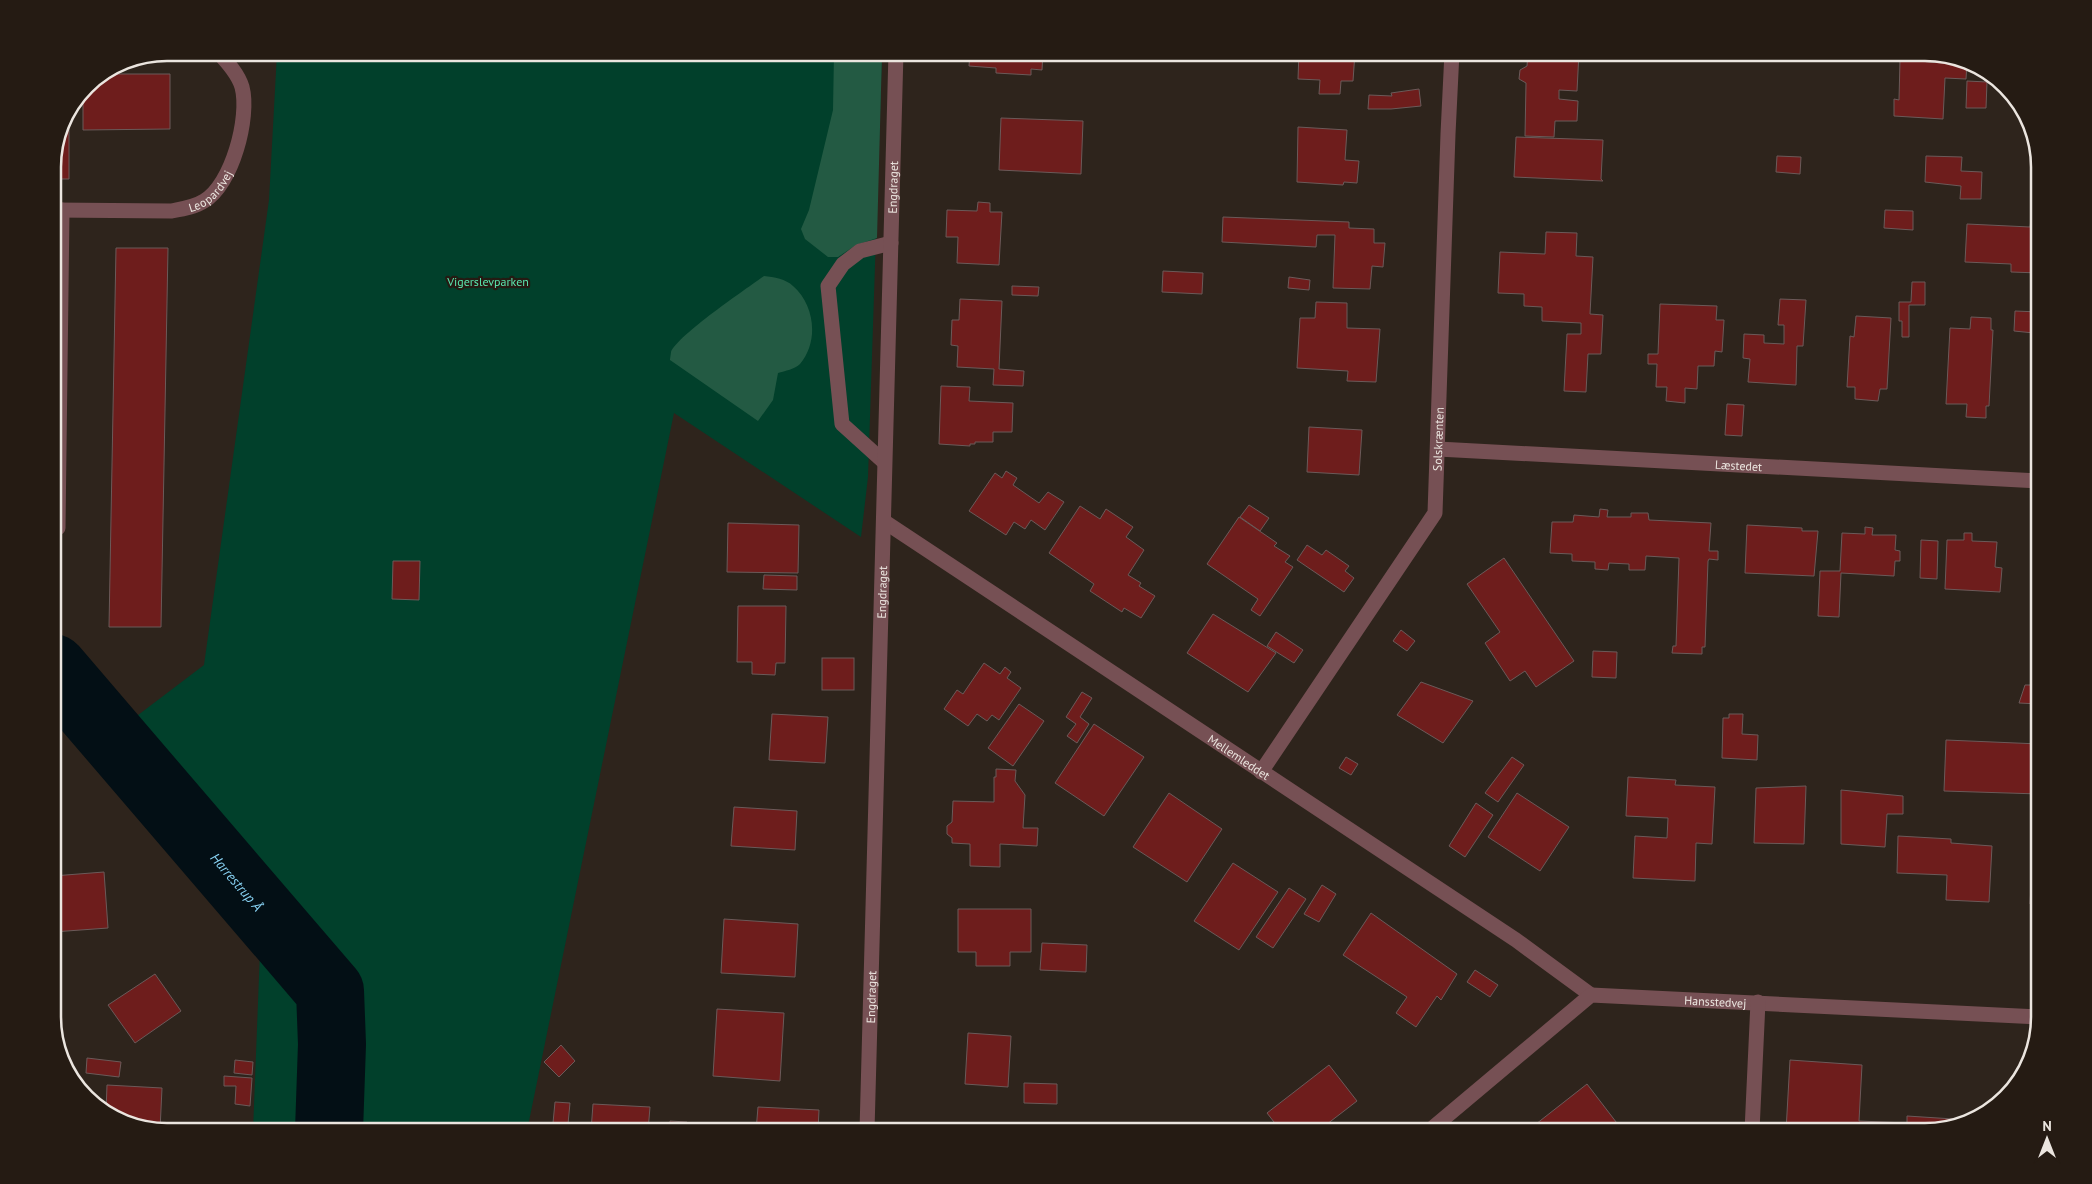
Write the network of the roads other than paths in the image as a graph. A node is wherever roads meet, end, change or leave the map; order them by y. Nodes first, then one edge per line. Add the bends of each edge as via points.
1 (226, 61) edge
2 (896, 61) edge
3 (1452, 61) edge
4 (61, 210) edge
5 (891, 243) junction
6 (1438, 449) junction
7 (884, 462) junction
8 (2031, 481) edge
9 (885, 522) junction
10 (1261, 772) junction
11 (1591, 995) junction
12 (1758, 1002) junction
13 (2031, 1017) edge
14 (867, 1123) edge
15 (1445, 1123) edge
16 (1752, 1123) edge

1 - 4 street, Leopardvej via 242,87 242,114 237,147 230,166 206,200 171,211
2 - 5 street, Engdraget
3 - 6 street, Solskrænten
5 - 7 street, Engdraget
5 - 7 street via 860,251 843,264 828,286 842,424
6 - 8 street, Læstedet
6 - 10 street, Solskrænten via 1435,513
7 - 9 street, Engdraget
9 - 10 street, Mellemleddet
9 - 14 street, Engdraget
10 - 11 street, Mellemleddet via 1516,940
11 - 12 street, Hansstedvej
11 - 15 street
12 - 13 street, Hansstedvej
12 - 16 street

